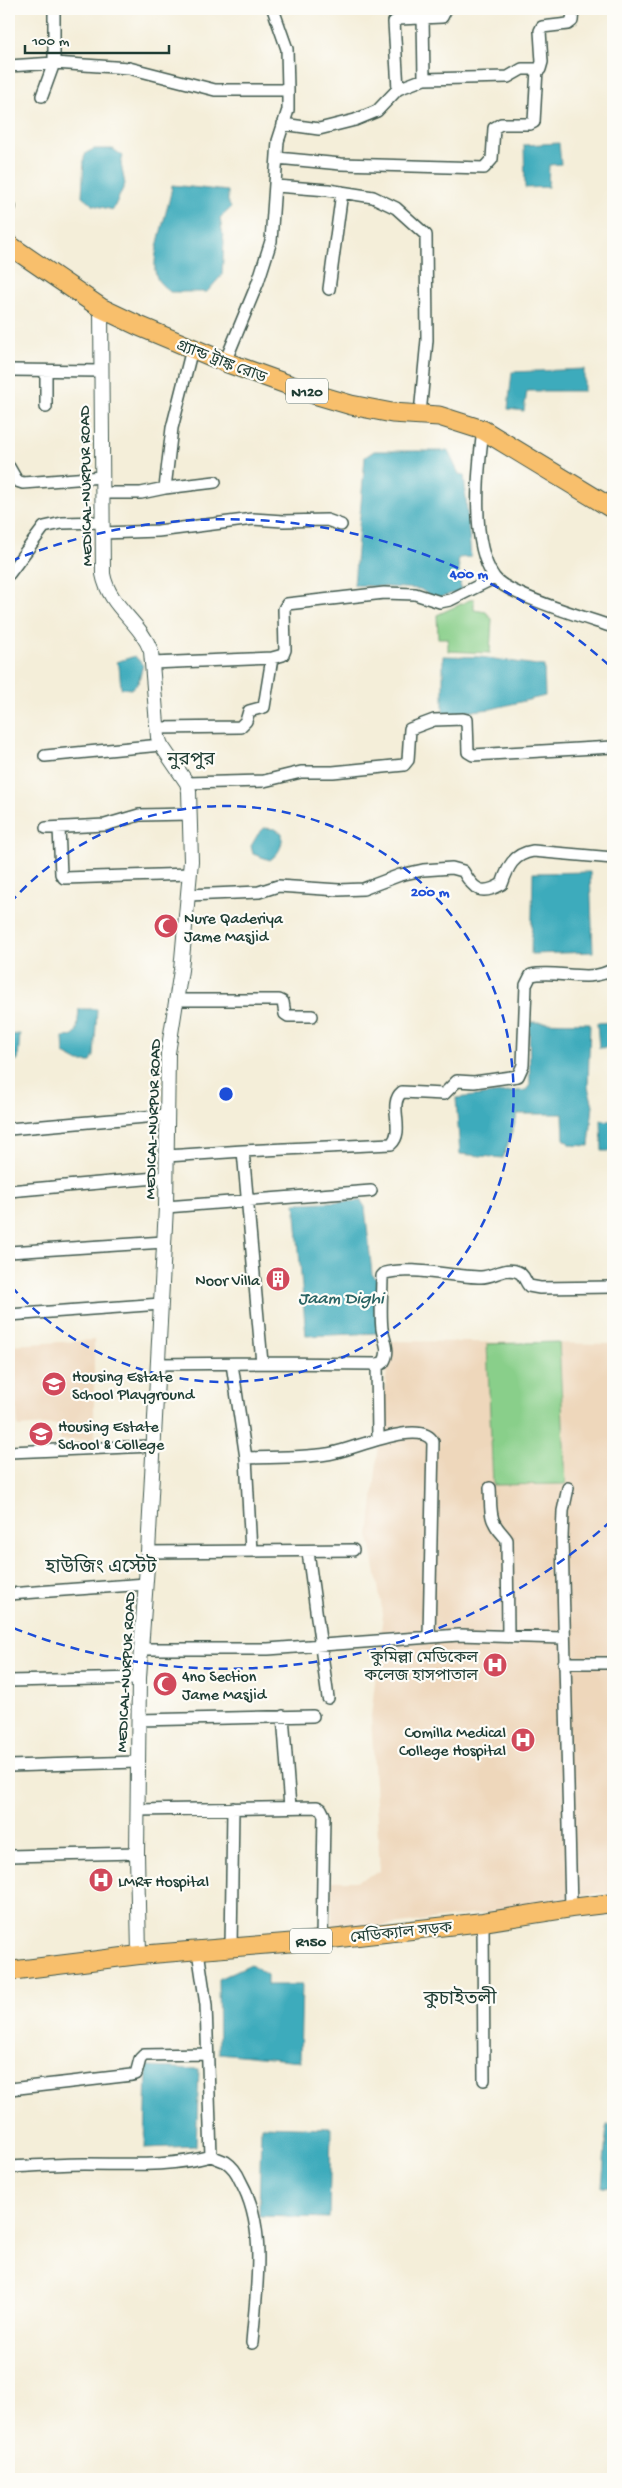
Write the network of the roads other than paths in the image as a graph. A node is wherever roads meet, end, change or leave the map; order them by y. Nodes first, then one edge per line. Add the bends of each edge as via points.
1 (54, 9) edge
2 (273, 9) edge
3 (446, 9) edge
4 (573, 9) edge
5 (423, 17) junction
6 (54, 63) junction
7 (9, 66) edge
8 (537, 69) junction
9 (424, 79) junction
10 (398, 89) junction
11 (288, 90) junction
12 (42, 96) dead end
13 (283, 124) junction
14 (277, 158) junction
15 (276, 186) junction
16 (342, 192) junction
17 (9, 244) edge
18 (329, 288) dead end
19 (101, 308) junction
20 (192, 349) junction
21 (225, 362) junction
22 (9, 370) edge
23 (100, 371) junction
24 (46, 372) junction
25 (46, 407) dead end
26 (420, 414) junction
27 (483, 430) junction
28 (9, 467) edge
29 (102, 477) junction
30 (215, 482) dead end
31 (165, 488) junction
32 (102, 493) junction
33 (613, 509) edge
34 (341, 525) dead end
35 (102, 528) junction
36 (9, 574) edge
37 (494, 578) junction
38 (613, 627) edge
39 (272, 658) junction
40 (152, 662) junction
41 (157, 728) junction
42 (161, 745) junction
43 (613, 747) edge
44 (45, 756) dead end
45 (187, 783) junction
46 (190, 814) junction
47 (46, 828) dead end
48 (59, 828) junction
49 (613, 858) edge
50 (190, 874) junction
51 (188, 895) junction
52 (613, 969) edge
53 (176, 1000) junction
54 (312, 1016) dead end
55 (168, 1115) junction
56 (9, 1130) edge
57 (243, 1151) junction
58 (167, 1156) junction
59 (167, 1178) junction
60 (9, 1191) edge
61 (372, 1191) dead end
62 (247, 1201) junction
63 (166, 1207) junction
64 (164, 1242) junction
65 (9, 1252) edge
66 (613, 1287) edge
67 (161, 1304) junction
68 (9, 1315) edge
69 (262, 1362) junction
70 (158, 1364) junction
71 (232, 1364) junction
72 (378, 1364) junction
73 (378, 1439) junction
74 (153, 1446) junction
75 (9, 1452) edge
76 (246, 1458) junction
77 (490, 1488) dead end
78 (568, 1488) dead end
79 (353, 1550) dead end
80 (251, 1551) junction
81 (148, 1552) junction
82 (308, 1552) junction
83 (146, 1584) junction
84 (9, 1594) edge
85 (508, 1635) junction
86 (429, 1636) junction
87 (563, 1638) junction
88 (321, 1645) junction
89 (140, 1649) junction
90 (564, 1663) junction
91 (613, 1663) edge
92 (139, 1678) junction
93 (9, 1681) edge
94 (328, 1698) dead end
95 (283, 1716) junction
96 (313, 1716) dead end
97 (138, 1720) junction
98 (137, 1762) junction
99 (9, 1766) edge
100 (290, 1807) junction
101 (233, 1808) junction
102 (137, 1810) junction
103 (137, 1853) junction
104 (9, 1856) edge
105 (613, 1904) edge
106 (571, 1908) junction
107 (483, 1922) junction
108 (322, 1940) junction
109 (231, 1947) junction
110 (198, 1951) junction
111 (139, 1955) junction
112 (9, 1971) edge
113 (207, 2054) junction
114 (484, 2080) dead end
115 (10, 2090) dead end
116 (211, 2156) junction
117 (9, 2167) edge
118 (252, 2343) dead end

1 - 6 street
2 - 11 street via 286,49
3 - 5 street via 442,17
4 - 8 street via 572,21 568,24 542,27 542,62
5 - 9 street
5 - 10 street via 394,22
6 - 7 street
6 - 11 street via 129,68 215,90
6 - 12 street
8 - 9 street via 522,69 508,77
8 - 14 street via 534,122 502,124 494,128 492,159 484,168 341,164
9 - 10 street
10 - 13 street via 377,111 338,125 308,129
11 - 13 street via 288,110
13 - 14 street
14 - 15 street
15 - 16 street
15 - 21 street via 268,252
16 - 18 street
16 - 26 street via 386,202 426,235 426,340
17 - 19 highway, গ্র্যান্ড ট্রাঙ্ক রোড / N120
19 - 20 highway, গ্র্যান্ড ট্রাঙ্ক রোড / N120
19 - 23 street, MEDICAL-NURPUR ROAD
20 - 21 highway, গ্র্যান্ড ট্রাঙ্ক রোড / N120
20 - 31 street via 172,428
21 - 26 highway, গ্র্যান্ড ট্রাঙ্ক রোড / N120 via 351,405 392,413
22 - 24 street
23 - 24 street
23 - 29 street, MEDICAL-NURPUR ROAD
24 - 25 street
26 - 27 highway, গ্র্যান্ড ট্রাঙ্ক রোড / N120
27 - 33 highway, গ্র্যান্ড ট্রাঙ্ক রোড / N120
27 - 37 street via 478,476 479,520 486,560
28 - 29 street via 17,481 23,483
29 - 32 street, MEDICAL-NURPUR ROAD
30 - 31 street
31 - 32 street via 141,493
32 - 35 street, MEDICAL-NURPUR ROAD
34 - 35 street via 327,520 253,519 158,531
35 - 36 street via 62,523 44,527
35 - 40 street, MEDICAL-NURPUR ROAD via 105,584 115,604 147,640
37 - 38 street via 517,593
37 - 39 street via 440,602 401,593 360,594 287,604 284,610 285,650 282,655
39 - 40 street
39 - 41 street via 265,704 261,710 249,711 243,726
40 - 41 street, MEDICAL-NURPUR ROAD
41 - 42 street, MEDICAL-NURPUR ROAD
42 - 44 street
42 - 45 street, MEDICAL-NURPUR ROAD
43 - 45 street via 473,755 468,752 467,720 434,720 410,729 408,760 404,765 301,772 264,781
45 - 46 street, MEDICAL-NURPUR ROAD
46 - 48 street via 139,815 105,825
46 - 50 street, MEDICAL-NURPUR ROAD
47 - 48 street
48 - 50 street via 61,874 64,878
49 - 51 street via 533,851 522,853 514,859 502,884 478,890 472,888 463,872 435,868 400,875 363,889 278,886 259,892
50 - 51 street, MEDICAL-NURPUR ROAD
51 - 53 street, MEDICAL-NURPUR ROAD
52 - 57 street via 593,974 531,975 526,985 523,1064 518,1076 457,1081 444,1094 402,1092 397,1101 397,1136 391,1144
53 - 54 street via 279,1000 283,1002 288,1016
53 - 55 street, MEDICAL-NURPUR ROAD via 168,1053
55 - 56 street
55 - 58 street, MEDICAL-NURPUR ROAD
57 - 58 street
57 - 62 street
58 - 59 street, MEDICAL-NURPUR ROAD
59 - 60 street
59 - 63 street, MEDICAL-NURPUR ROAD
61 - 62 street
62 - 63 street
62 - 69 street
63 - 64 street, MEDICAL-NURPUR ROAD
64 - 65 street
64 - 67 street, MEDICAL-NURPUR ROAD
66 - 72 street via 540,1288 529,1286 522,1273 517,1271 496,1272 484,1277 403,1271 385,1273 382,1276 382,1328 387,1356 383,1364
67 - 68 street
67 - 70 street, MEDICAL-NURPUR ROAD
69 - 71 street
69 - 72 street
70 - 71 street
70 - 74 street, MEDICAL-NURPUR ROAD
71 - 76 street
72 - 73 street
73 - 76 street via 329,1454
73 - 86 street via 395,1434 426,1434 433,1442
74 - 75 street
74 - 81 street, MEDICAL-NURPUR ROAD
76 - 80 street
77 - 85 street via 491,1512 507,1540
78 - 87 street via 562,1538
79 - 82 street
80 - 81 street
80 - 82 street
81 - 83 street, MEDICAL-NURPUR ROAD
82 - 88 street
83 - 84 street
83 - 89 street, MEDICAL-NURPUR ROAD
85 - 86 street
85 - 87 street
86 - 88 street
87 - 90 street
88 - 89 street via 268,1649
88 - 94 street
89 - 92 street, MEDICAL-NURPUR ROAD
90 - 91 street
90 - 106 street
92 - 93 street
92 - 97 street, MEDICAL-NURPUR ROAD
95 - 96 street
95 - 97 street
95 - 100 street
97 - 98 street, MEDICAL-NURPUR ROAD
98 - 99 street
98 - 102 street, MEDICAL-NURPUR ROAD
100 - 101 street
100 - 108 street via 317,1807 324,1815
101 - 102 street
101 - 109 street
102 - 103 street, MEDICAL-NURPUR ROAD
103 - 104 street
103 - 111 street, MEDICAL-NURPUR ROAD
105 - 106 main road, মেডিক্যাল সড়ক / R150
106 - 107 main road, মেডিক্যাল সড়ক / R150
107 - 108 main road, মেডিক্যাল সড়ক / R150
107 - 114 street
108 - 109 main road, মেডিক্যাল সড়ক / R150
109 - 110 main road, মেডিক্যাল সড়ক / R150
110 - 111 main road, মেডিক্যাল সড়ক / R150
110 - 113 street via 206,2005
111 - 112 main road, মেডিক্যাল সড়ক / R150
113 - 115 street via 144,2055 132,2076
113 - 116 street
116 - 117 street via 191,2162 144,2165
116 - 118 street via 226,2162 236,2172 254,2212 258,2244

